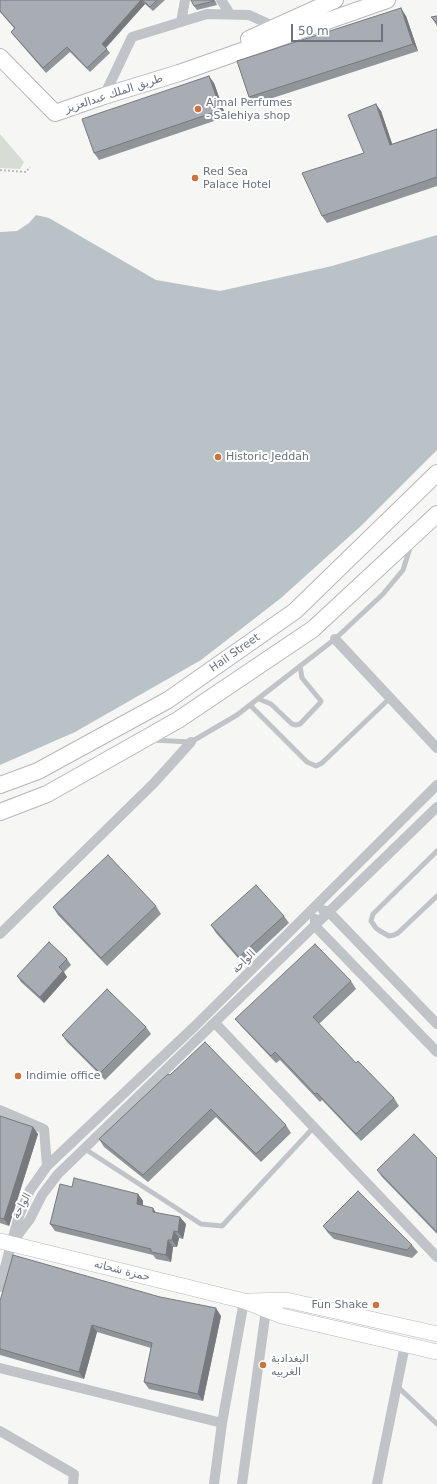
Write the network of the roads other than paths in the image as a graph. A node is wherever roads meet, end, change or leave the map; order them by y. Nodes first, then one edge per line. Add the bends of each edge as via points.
1 (185, 0) edge
2 (221, 0) edge
3 (334, 0) edge
4 (387, 0) edge
5 (230, 14) junction
6 (181, 22) junction
7 (275, 26) junction
8 (0, 57) edge
9 (179, 73) junction
10 (104, 96) junction
11 (437, 473) edge
12 (437, 514) edge
13 (415, 535) junction
14 (335, 639) junction
15 (300, 666) junction
16 (390, 698) junction
17 (259, 699) junction
18 (250, 706) junction
19 (143, 739) junction
20 (191, 742) junction
21 (437, 748) edge
22 (0, 785) edge
23 (437, 786) edge
24 (437, 807) edge
25 (0, 812) edge
26 (437, 851) edge
27 (437, 896) edge
28 (316, 907) junction
29 (329, 912) junction
30 (315, 926) junction
31 (0, 934) edge
32 (215, 1023) junction
33 (437, 1024) edge
34 (437, 1052) edge
35 (0, 1110) edge
36 (314, 1127) junction
37 (85, 1149) junction
38 (47, 1166) junction
39 (6, 1242) edge
40 (437, 1257) edge
41 (0, 1287) edge
42 (244, 1301) junction
43 (266, 1310) junction
44 (437, 1334) edge
45 (405, 1345) junction
46 (437, 1352) edge
47 (0, 1368) edge
48 (397, 1386) junction
49 (222, 1423) junction
50 (437, 1424) edge
51 (0, 1431) edge
52 (73, 1484) edge
53 (214, 1484) edge
54 (242, 1484) edge
55 (377, 1484) edge

1 - 6 street
2 - 5 street
3 - 7 main road, طريق الملك عبدالعزيز
4 - 9 main road, طريق الملك عبدالعزيز
5 - 6 street via 207,14
5 - 7 street via 249,14
6 - 10 street via 132,37
7 - 9 main road, طريق الملك عبدالعزيز
8 - 10 main road, طريق الملك عبدالعزيز via 55,113
9 - 10 main road, طريق الملك عبدالعزيز
11 - 22 main road, Hail Street via 295,611 168,700 38,771
12 - 13 main road
13 - 14 lane via 403,570 383,594
13 - 19 main road via 313,630 178,720
14 - 15 lane
14 - 16 street
15 - 17 lane
15 - 17 lane via 302,678 321,701 300,724 292,724 271,704
16 - 18 lane via 316,766 307,762
16 - 21 street
17 - 18 lane
18 - 20 lane
19 - 20 lane
19 - 25 main road via 47,794
20 - 31 street via 154,783
23 - 28 street, الواحة
24 - 29 street, الواحة
26 - 27 lane via 373,914 371,921 380,932 389,936 394,935
28 - 29 street
28 - 30 street
28 - 38 street, الواحة
29 - 30 street, الواحة
29 - 33 street
30 - 32 street, الواحة
30 - 34 street
32 - 36 street
32 - 37 street, الواحة
35 - 38 street via 44,1129
36 - 37 lane via 222,1226 201,1224
36 - 40 street
37 - 39 street, الواحة via 58,1174 42,1195 30,1219
38 - 39 street, الواحة via 30,1190
39 - 41 street
39 - 42 main road, حمزة شحاته
42 - 43 main road, حمزة شحاته
42 - 44 main road, حمزة شحاته via 286,1300
42 - 49 street
43 - 45 main road, حمزة شحاته
43 - 54 street
45 - 46 main road, حمزة شحاته
45 - 48 street
47 - 49 street
48 - 50 lane
48 - 55 street
49 - 53 street
51 - 52 street via 74,1474

